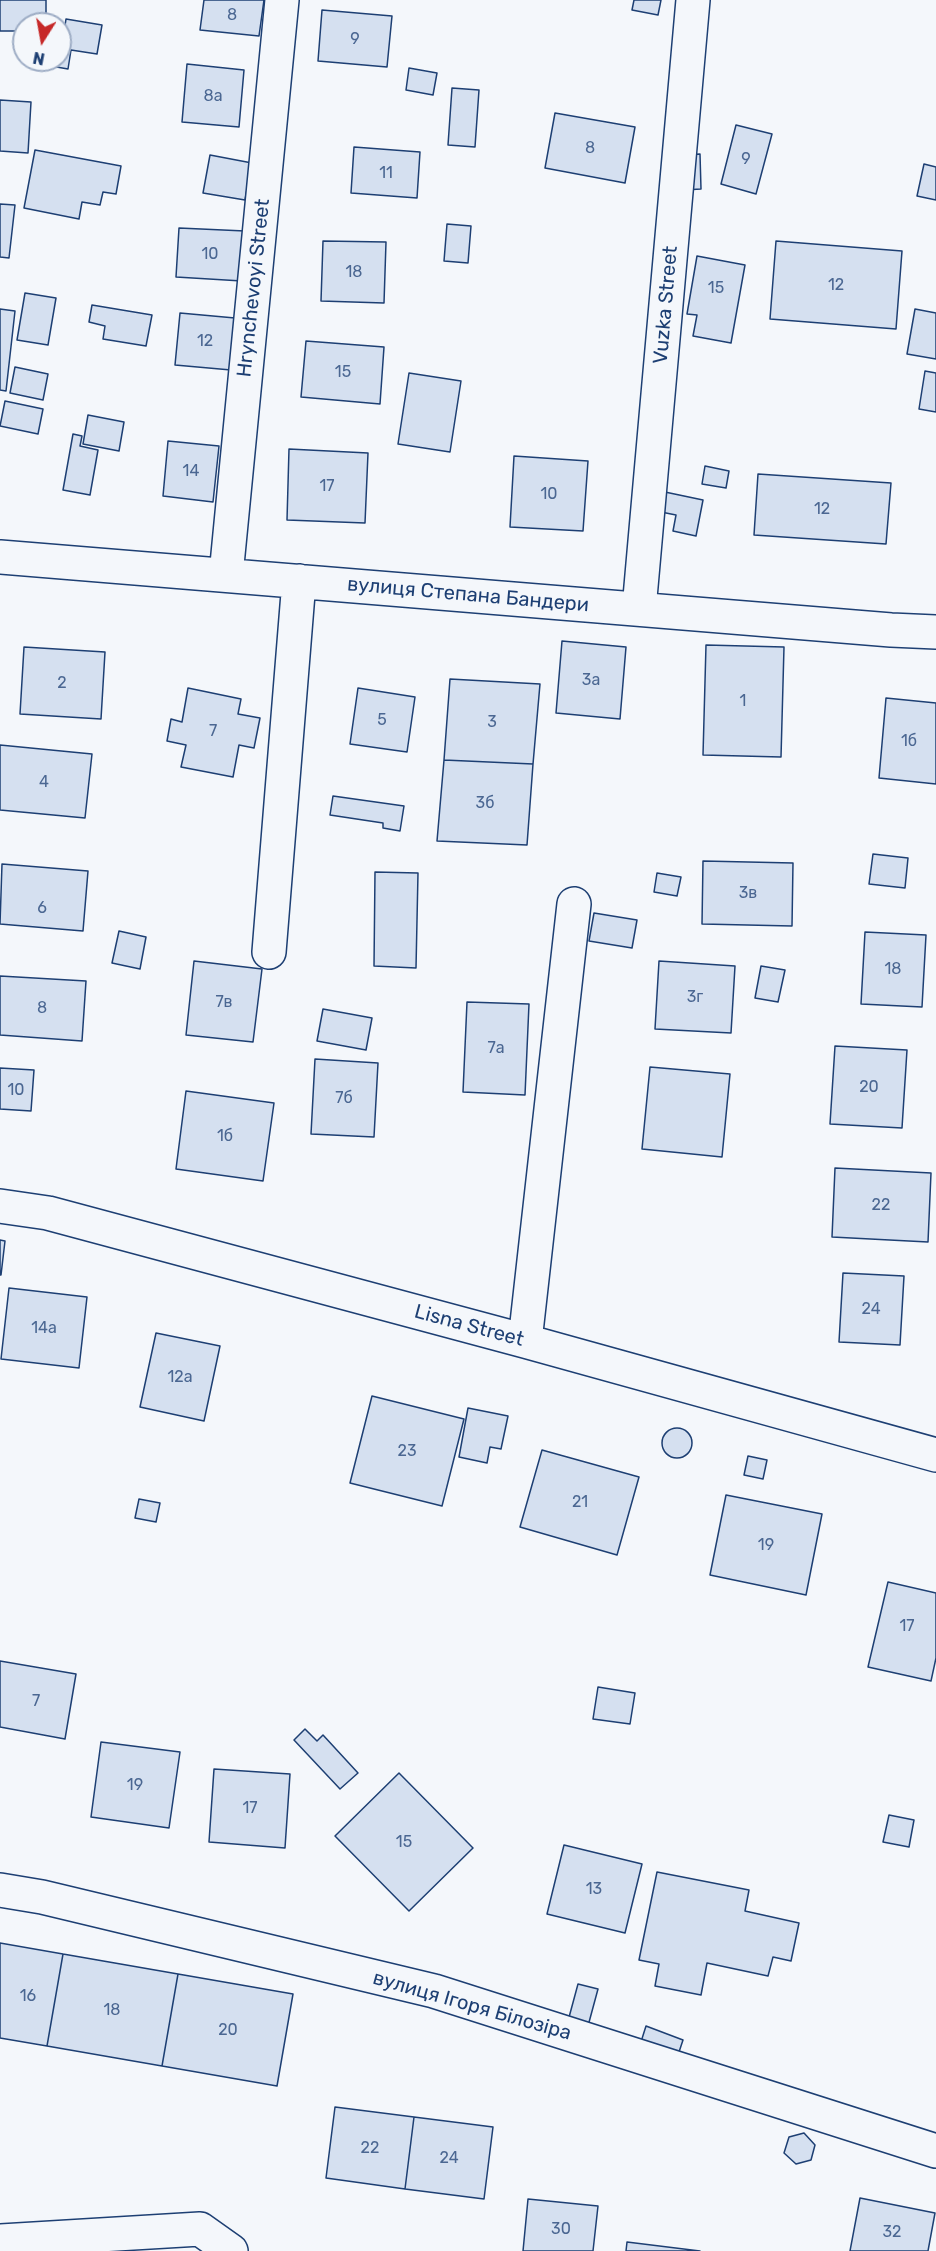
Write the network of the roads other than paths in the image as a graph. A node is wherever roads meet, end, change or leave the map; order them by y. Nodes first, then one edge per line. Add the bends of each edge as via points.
1 (282, 0) edge
2 (693, 0) edge
3 (0, 557) edge
4 (226, 575) junction
5 (299, 581) junction
6 (639, 609) junction
7 (936, 632) edge
8 (574, 904) dead end
9 (269, 952) dead end
10 (0, 1206) edge
11 (525, 1341) junction
12 (936, 1455) edge
13 (0, 1890) edge
14 (936, 2151) edge
15 (0, 2241) edge
16 (231, 2251) edge

1 - 4 street, Hrynchevoyi Street
2 - 6 street, Vuzka Street
3 - 4 street, вулиця Степана Бандери
4 - 5 street, вулиця Степана Бандери
5 - 6 street, вулиця Степана Бандери
5 - 9 street
6 - 7 street, вулиця Степана Бандери
8 - 11 street
10 - 11 street, Lisna Street via 48,1213
11 - 12 street, Lisna Street
13 - 14 street, вулиця Ігоря Білозіра via 434,1991
15 - 16 street via 200,2229

